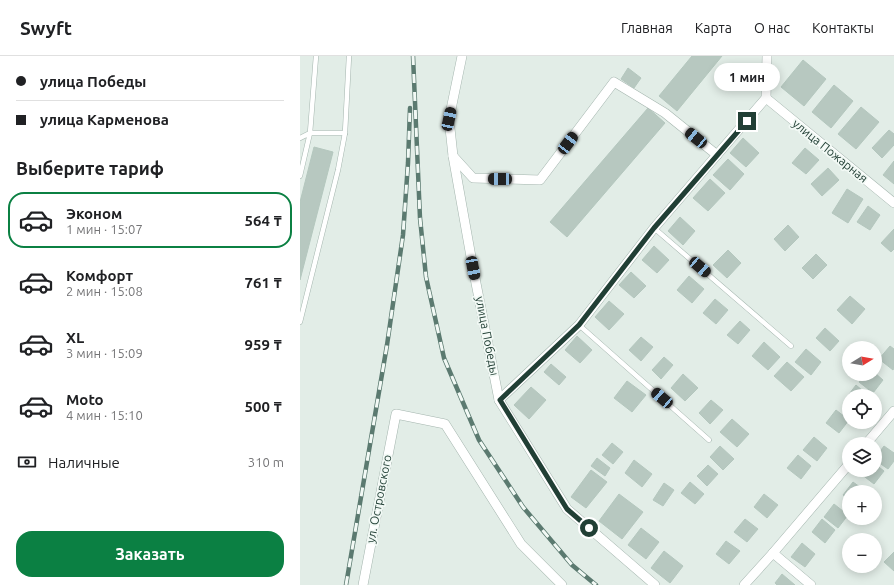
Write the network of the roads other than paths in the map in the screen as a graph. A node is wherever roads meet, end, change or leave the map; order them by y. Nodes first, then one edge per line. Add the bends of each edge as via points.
1 (316, 56) edge
2 (349, 56) edge
3 (462, 56) edge
4 (767, 56) edge
5 (766, 98) junction
6 (310, 134) junction
7 (345, 134) junction
8 (300, 138) edge
9 (717, 155) junction
10 (452, 156) junction
11 (300, 176) edge
12 (894, 203) edge
13 (654, 228) junction
14 (300, 322) edge
15 (579, 325) junction
16 (791, 346) dead end
17 (500, 400) junction
18 (894, 411) edge
19 (872, 437) edge
20 (709, 440) dead end
21 (842, 472) edge
22 (773, 553) junction
23 (363, 585) edge
24 (562, 585) edge
25 (655, 585) edge
26 (744, 585) edge
27 (811, 585) edge

1 - 6 lane
2 - 7 lane
3 - 10 street, улица Победы via 449,119
4 - 5 street
5 - 9 street
5 - 12 street, улица Пожарная
6 - 7 lane
6 - 8 lane
6 - 11 lane
7 - 14 lane
9 - 10 street via 665,113 614,82 540,180 473,178
9 - 13 street
10 - 17 street, улица Победы
13 - 15 street
13 - 16 lane
15 - 17 street
15 - 20 lane
17 - 25 street, улица Победы via 567,509
18 - 19 street
21 - 22 street
22 - 26 street
22 - 27 street
23 - 24 street, ул. Островского via 396,414 445,424 521,544

